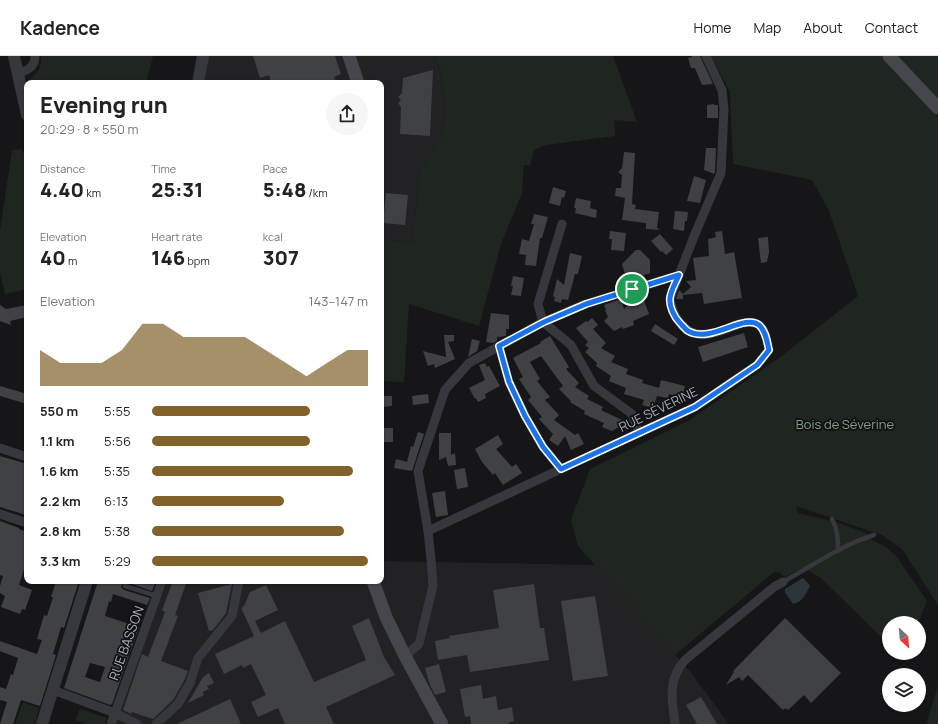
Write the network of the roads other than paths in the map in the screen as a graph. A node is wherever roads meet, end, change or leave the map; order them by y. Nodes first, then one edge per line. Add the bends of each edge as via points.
1 (14, 56) edge
2 (35, 56) edge
3 (203, 56) edge
4 (349, 56) edge
5 (706, 56) edge
6 (889, 56) edge
7 (18, 73) junction
8 (199, 80) edge
9 (357, 80) edge
10 (24, 101) edge
11 (938, 108) edge
12 (562, 224) dead end
13 (679, 275) junction
14 (544, 322) junction
15 (499, 346) junction
16 (639, 433) junction
17 (0, 448) edge
18 (24, 455) edge
19 (561, 469) junction
20 (0, 514) edge
21 (832, 519) dead end
22 (24, 522) edge
23 (428, 531) junction
24 (874, 535) dead end
25 (838, 550) junction
26 (783, 582) joint
27 (86, 584) edge
28 (161, 584) edge
29 (238, 584) edge
30 (374, 584) edge
31 (125, 586) dead end
32 (157, 596) junction
33 (405, 656) junction
34 (53, 690) junction
35 (115, 713) junction
36 (42, 724) edge
37 (111, 724) edge
38 (137, 724) edge
39 (156, 724) edge
40 (442, 724) edge
41 (675, 724) edge

1 - 7 street
2 - 7 street via 29,70
3 - 8 street
4 - 9 main road
5 - 13 street, RUE SÉVERINE via 722,90 724,109 721,173
6 - 11 main road
7 - 10 street
12 - 14 street via 538,304
13 - 14 street via 586,304
13 - 16 street, RUE SÉVERINE via 670,298 672,310 688,331 699,335 751,322 759,325 766,336 769,350 757,365 695,407
14 - 15 street
14 - 16 street via 571,345 594,386 632,414
15 - 19 street via 509,382 525,416 543,447
15 - 23 street via 469,363 445,390 418,471
16 - 19 street, RUE SÉVERINE
17 - 18 street
19 - 23 street, RUE SÉVERINE
20 - 22 street
21 - 25 lane via 838,535
23 - 33 street via 433,586 419,644
24 - 25 lane
25 - 26 lane
26 - 41 street via 680,667 672,685
27 - 34 street
28 - 32 street, RUE BASSON
29 - 39 street via 232,616 198,658 190,683 178,704
30 - 33 main road via 386,617
31 - 32 lane
32 - 35 street, RUE BASSON
33 - 40 main road
34 - 35 street
34 - 36 street
35 - 37 street, RUE BASSON
35 - 38 street

